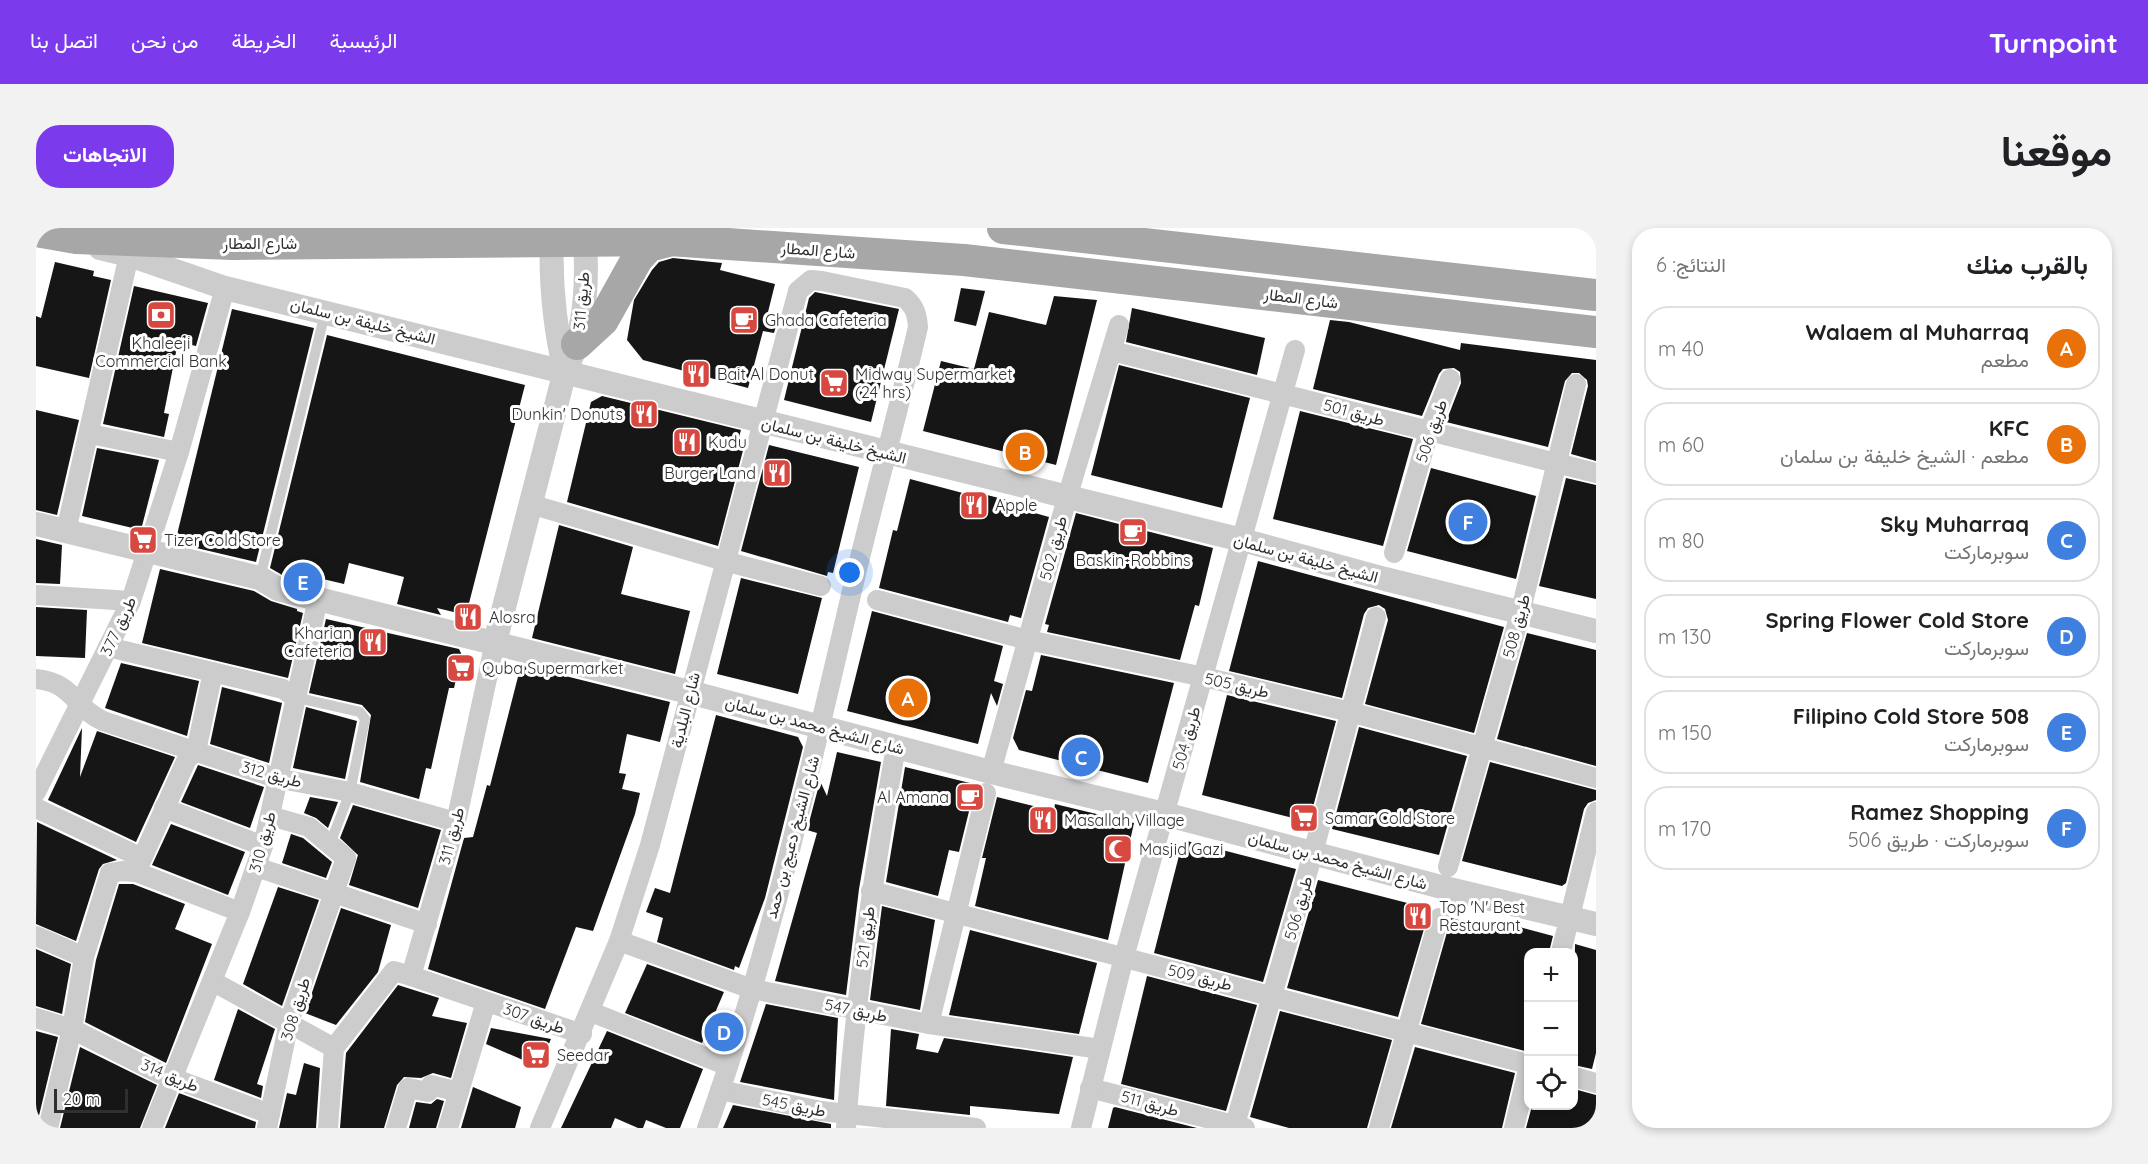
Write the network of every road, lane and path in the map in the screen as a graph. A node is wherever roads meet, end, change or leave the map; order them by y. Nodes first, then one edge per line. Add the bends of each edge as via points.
1 (1003, 228) edge
2 (36, 231) edge
3 (438, 235) edge
4 (469, 235) edge
5 (584, 235) edge
6 (552, 236) edge
7 (76, 238) junction
8 (669, 240) junction
9 (129, 255) junction
10 (803, 284) joint
11 (225, 288) junction
12 (1596, 295) edge
13 (325, 311) junction
14 (1119, 325) dead end
15 (1596, 332) edge
16 (1295, 350) dead end
17 (1112, 351) junction
18 (571, 358) junction
19 (1450, 379) dead end
20 (1576, 384) dead end
21 (1282, 393) junction
22 (762, 422) junction
23 (1429, 431) junction
24 (90, 434) junction
25 (179, 452) junction
26 (888, 453) junction
27 (1555, 464) junction
28 (1596, 472) edge
29 (1067, 498) junction
30 (530, 504) junction
31 (36, 524) edge
32 (66, 531) junction
33 (1242, 540) junction
34 (149, 551) junction
35 (1394, 553) dead end
36 (724, 561) junction
37 (260, 578) junction
38 (821, 586) dead end
39 (36, 596) edge
40 (318, 599) junction
41 (877, 600) dead end
42 (131, 601) junction
43 (1520, 614) junction
44 (1376, 617) dead end
45 (1596, 630) edge
46 (1028, 640) junction
47 (495, 642) junction
48 (108, 647) junction
49 (213, 672) junction
50 (1204, 677) junction
51 (36, 679) edge
52 (689, 692) junction
53 (294, 697) junction
54 (79, 704) junction
55 (1350, 712) junction
56 (822, 726) junction
57 (896, 747) junction
58 (1480, 748) junction
59 (196, 751) junction
60 (276, 778) junction
61 (1596, 778) edge
62 (988, 783) junction
63 (36, 792) edge
64 (350, 792) junction
65 (36, 808) edge
66 (164, 808) junction
67 (1596, 812) edge
68 (1164, 814) junction
69 (270, 816) junction
70 (456, 822) junction
71 (330, 844) junction
72 (263, 846) junction
73 (1313, 853) junction
74 (139, 865) junction
75 (256, 867) junction
76 (1448, 867) dead end
77 (870, 891) junction
78 (335, 894) junction
79 (240, 912) junction
80 (956, 912) junction
81 (1571, 917) junction
82 (1440, 918) dead end
83 (427, 924) junction
84 (1596, 924) edge
85 (36, 936) edge
86 (619, 941) junction
87 (1562, 948) edge
88 (84, 957) junction
89 (1124, 957) junction
90 (411, 976) junction
91 (212, 981) junction
92 (752, 989) junction
93 (1274, 996) junction
94 (486, 1002) junction
95 (855, 1011) junction
96 (591, 1012) junction
97 (36, 1018) edge
98 (289, 1023) junction
99 (930, 1024) junction
100 (72, 1029) junction
101 (1407, 1032) junction
102 (582, 1034) junction
103 (334, 1047) junction
104 (1100, 1049) junction
105 (1524, 1064) edge
106 (728, 1066) junction
107 (173, 1078) junction
108 (1578, 1078) edge
109 (1595, 1080) edge
110 (1524, 1087) edge
111 (1090, 1088) junction
112 (720, 1090) junction
113 (459, 1092) junction
114 (269, 1121) edge
115 (846, 1121) edge
116 (1238, 1127) edge
117 (48, 1128) edge
118 (152, 1128) edge
119 (328, 1128) edge
120 (396, 1128) edge
121 (448, 1128) edge
122 (540, 1128) edge
123 (706, 1128) edge
124 (976, 1128) edge
125 (1081, 1128) edge
126 (1380, 1128) edge
127 (1514, 1128) edge

1 - 12 main road
2 - 7 main road, شارع المطار
3 - 4 main road, شارع المطار
3 - 7 main road, شارع المطار via 233,244
4 - 6 main road, شارع المطار
5 - 6 main road, شارع المطار
5 - 8 main road, شارع المطار
5 - 18 street, طريق 311 via 584,295
6 - 18 street, طريق 311 via 556,325
7 - 9 street, الشيخ خليفة بن سلمان
8 - 15 main road, شارع المطار via 964,260
8 - 18 main road via 649,246 638,259 603,320
9 - 11 street, الشيخ خليفة بن سلمان
9 - 24 street
10 - 22 street, شارع البلدية
10 - 26 street, شارع الشيخ دعيج بن حمد via 822,281 884,292 905,298 913,305 918,327
11 - 13 street, الشيخ خليفة بن سلمان
11 - 25 street, طريق 377
13 - 18 street, الشيخ خليفة بن سلمان
13 - 37 lane
14 - 17 street, طريق 502
16 - 21 street, طريق 504
17 - 21 street, طريق 501
17 - 29 street, طريق 502
18 - 22 street, الشيخ خليفة بن سلمان
18 - 30 street, طريق 311
19 - 23 street, طريق 506
20 - 27 street, طريق 508
21 - 23 street, طريق 501
21 - 33 street, طريق 504
22 - 26 street, الشيخ خليفة بن سلمان
22 - 36 street, شارع البلدية
23 - 27 street, طريق 501
23 - 35 street, طريق 506
24 - 25 street
24 - 32 street
25 - 34 street, طريق 377
26 - 29 street, الشيخ خليفة بن سلمان
26 - 56 street, شارع الشيخ دعيج بن حمد
27 - 28 street, طريق 501
27 - 43 street, طريق 508
29 - 33 street, الشيخ خليفة بن سلمان
29 - 46 street, طريق 502
30 - 36 street
30 - 47 street, طريق 311
31 - 32 street, شارع الشيخ محمد بن سلمان
32 - 34 street, شارع الشيخ محمد بن سلمان
33 - 43 street, الشيخ خليفة بن سلمان
33 - 50 street, طريق 504
34 - 37 street, شارع الشيخ محمد بن سلمان
34 - 42 street, طريق 377
36 - 38 street
36 - 52 street, شارع البلدية
37 - 40 street, شارع الشيخ محمد بن سلمان via 278,589
39 - 42 street
40 - 47 street, شارع الشيخ محمد بن سلمان
40 - 53 street, طريق 310
41 - 46 street, طريق 505
42 - 48 street, طريق 377
43 - 45 street, الشيخ خليفة بن سلمان
43 - 58 street, طريق 508
44 - 55 street, طريق 506
46 - 50 street, طريق 505
46 - 62 street, طريق 502
47 - 52 street, شارع الشيخ محمد بن سلمان
47 - 70 street, طريق 311
48 - 49 street
48 - 54 street, طريق 377
49 - 53 street via 283,688
49 - 59 street
50 - 55 street, طريق 505
50 - 68 street, طريق 504
51 - 54 street, طريق 312 via 67,689
52 - 56 street, شارع الشيخ محمد بن سلمان
52 - 86 street, شارع البلدية via 650,845
53 - 60 street, طريق 310
53 - 64 lane via 360,712 365,719
54 - 59 street, طريق 312 via 103,721
54 - 63 street, طريق 377
55 - 58 street, طريق 505
55 - 73 street, طريق 506
56 - 57 street, شارع الشيخ محمد بن سلمان
56 - 92 street, شارع الشيخ دعيج بن حمد
57 - 62 street, شارع الشيخ محمد بن سلمان
57 - 77 street, طريق 521
58 - 61 street, طريق 505
58 - 76 street, طريق 508
59 - 60 street, طريق 312
59 - 66 street via 187,759
60 - 64 street, طريق 312
60 - 69 street, طريق 310
62 - 68 street, شارع الشيخ محمد بن سلمان
62 - 80 street, طريق 502
64 - 70 street, طريق 312
64 - 71 lane
65 - 74 street
66 - 72 street
66 - 74 street
67 - 81 street
68 - 73 street, شارع الشيخ محمد بن سلمان
68 - 89 street, طريق 504
69 - 71 street, طريق 308 via 309,827
69 - 72 street, طريق 310
70 - 83 street, طريق 311
71 - 78 street, طريق 308 via 346,858
72 - 75 street, طريق 310
73 - 81 street, شارع الشيخ محمد بن سلمان
73 - 93 street, طريق 506
74 - 79 street
74 - 88 street via 110,873
75 - 78 street
75 - 79 street, طريق 310
77 - 80 street, طريق 509
77 - 95 street, طريق 521
78 - 83 street
78 - 98 street, طريق 308
79 - 91 street, طريق 310
80 - 89 street, طريق 509
80 - 99 street, طريق 502
81 - 84 street, شارع الشيخ محمد بن سلمان
81 - 87 street
82 - 101 street
83 - 90 street, طريق 311
85 - 88 street
86 - 92 street, طريق 547
86 - 96 street, شارع البلدية
88 - 100 street
89 - 93 street, طريق 509
89 - 104 street, طريق 504
90 - 94 street, طريق 307
90 - 103 street via 394,971
91 - 98 street
91 - 107 street, طريق 310
92 - 95 street, طريق 547
92 - 106 street, شارع الشيخ دعيج بن حمد
93 - 101 street, طريق 509
93 - 116 street, طريق 506
94 - 102 street, طريق 307
94 - 113 street, طريق 307
95 - 99 street, طريق 547
95 - 115 street, طريق 521
96 - 102 street, شارع البلدية
96 - 106 street
97 - 100 street, طريق 314
98 - 103 street
98 - 114 street, طريق 308
99 - 104 street, طريق 547
100 - 107 street, طريق 314
100 - 117 street
101 - 105 street, طريق 509
101 - 126 street
102 - 122 street, شارع البلدية
103 - 119 street
104 - 111 street, طريق 504
106 - 112 street, شارع الشيخ دعيج بن حمد
107 - 114 street, طريق 314
107 - 118 street, طريق 310
108 - 109 street
110 - 127 street
111 - 116 street, طريق 511
111 - 125 street, طريق 504
112 - 115 street, طريق 545
112 - 123 street, شارع الشيخ دعيج بن حمد
113 - 120 street via 431,1085 428,1092 408,1088
113 - 121 street, طريق 307
115 - 124 street, طريق 545

